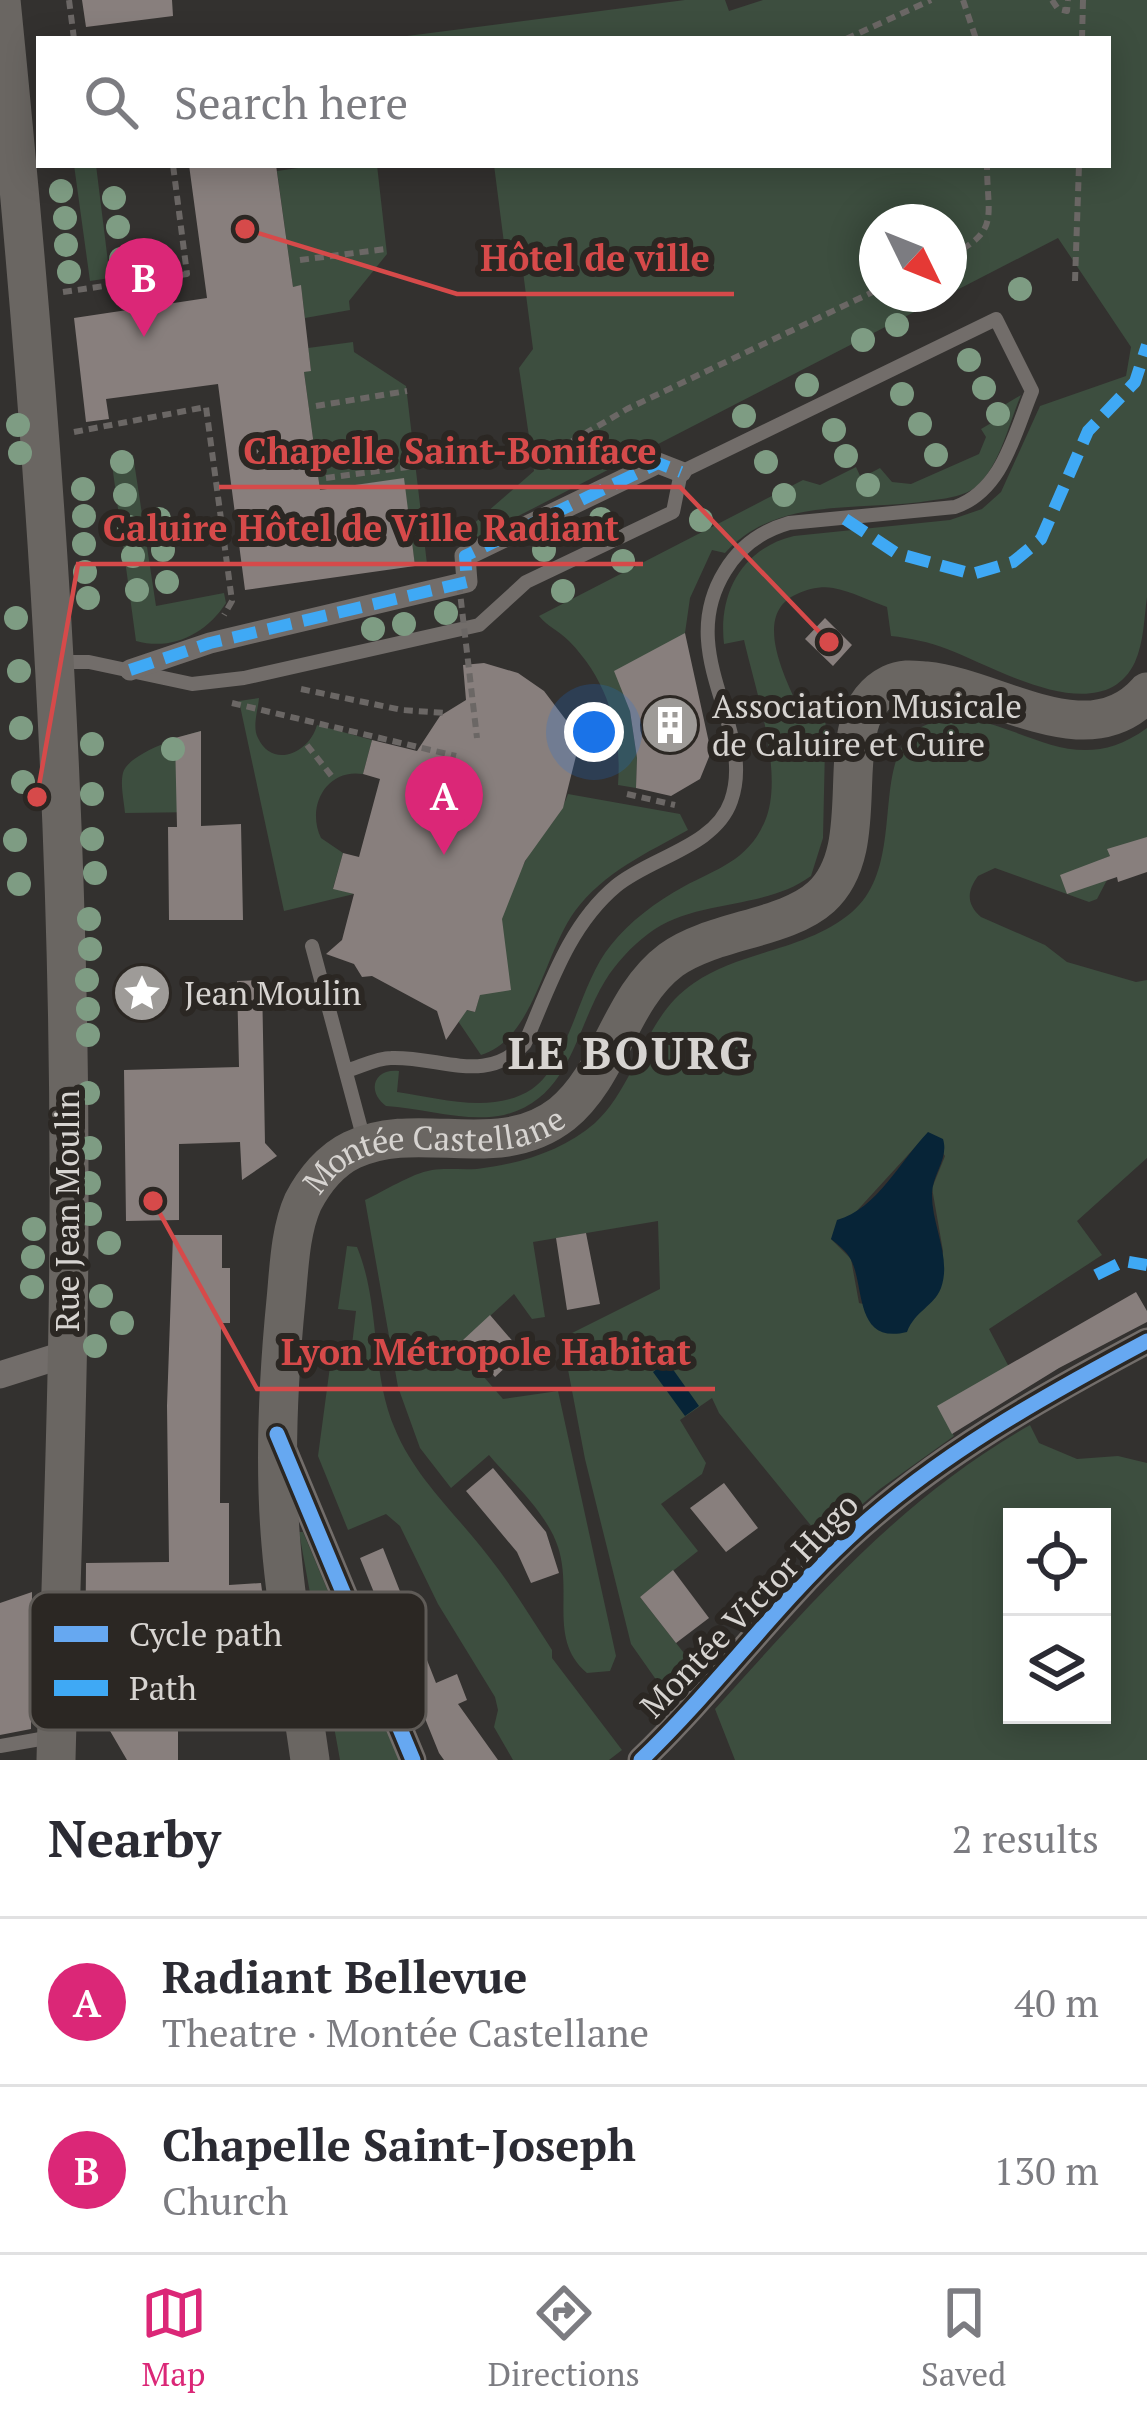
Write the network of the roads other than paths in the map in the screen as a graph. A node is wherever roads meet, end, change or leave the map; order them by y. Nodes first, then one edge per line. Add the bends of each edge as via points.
1 (1, 0) edge
2 (681, 472) junction
3 (56, 662) junction
4 (130, 670) junction
5 (1147, 692) edge
6 (312, 946) dead end
7 (346, 1071) junction
8 (365, 1145) junction
9 (1147, 1341) edge
10 (67, 1354) junction
11 (0, 1375) edge
12 (278, 1434) junction
13 (60, 1592) edge
14 (287, 1592) edge
15 (343, 1592) edge
16 (306, 1730) edge
17 (401, 1730) edge
18 (0, 1746) edge
19 (56, 1748) edge
20 (310, 1760) edge
21 (413, 1760) edge
22 (640, 1760) edge

1 - 3 main road, Rue Jean Moulin via 18,100
2 - 4 street via 658,463 465,556 467,582
2 - 4 lane via 674,512 526,582 479,625 244,678 192,684
2 - 7 lane via 996,319 1032,391 997,474 974,501 789,523 739,551 717,585 706,625 735,761 736,783 720,823 599,903 514,1055 481,1069 388,1058
3 - 4 lane
3 - 10 main road, Rue Jean Moulin
5 - 8 main road, Montée Castellane via 1113,718 1090,722 940,682 890,684 857,725 846,861 819,900 674,958 636,999 580,1095 540,1128 487,1141
6 - 7 lane
7 - 8 lane
8 - 12 main road, Montée Castellane via 336,1160 302,1206 291,1253
9 - 22 street, Montée Victor Hugo via 981,1435 878,1512
10 - 11 street
10 - 13 main road, Rue Jean Moulin
12 - 14 main road, Montée Castellane
12 - 15 street
16 - 20 main road, Montée Castellane
17 - 21 street
18 - 19 lane

